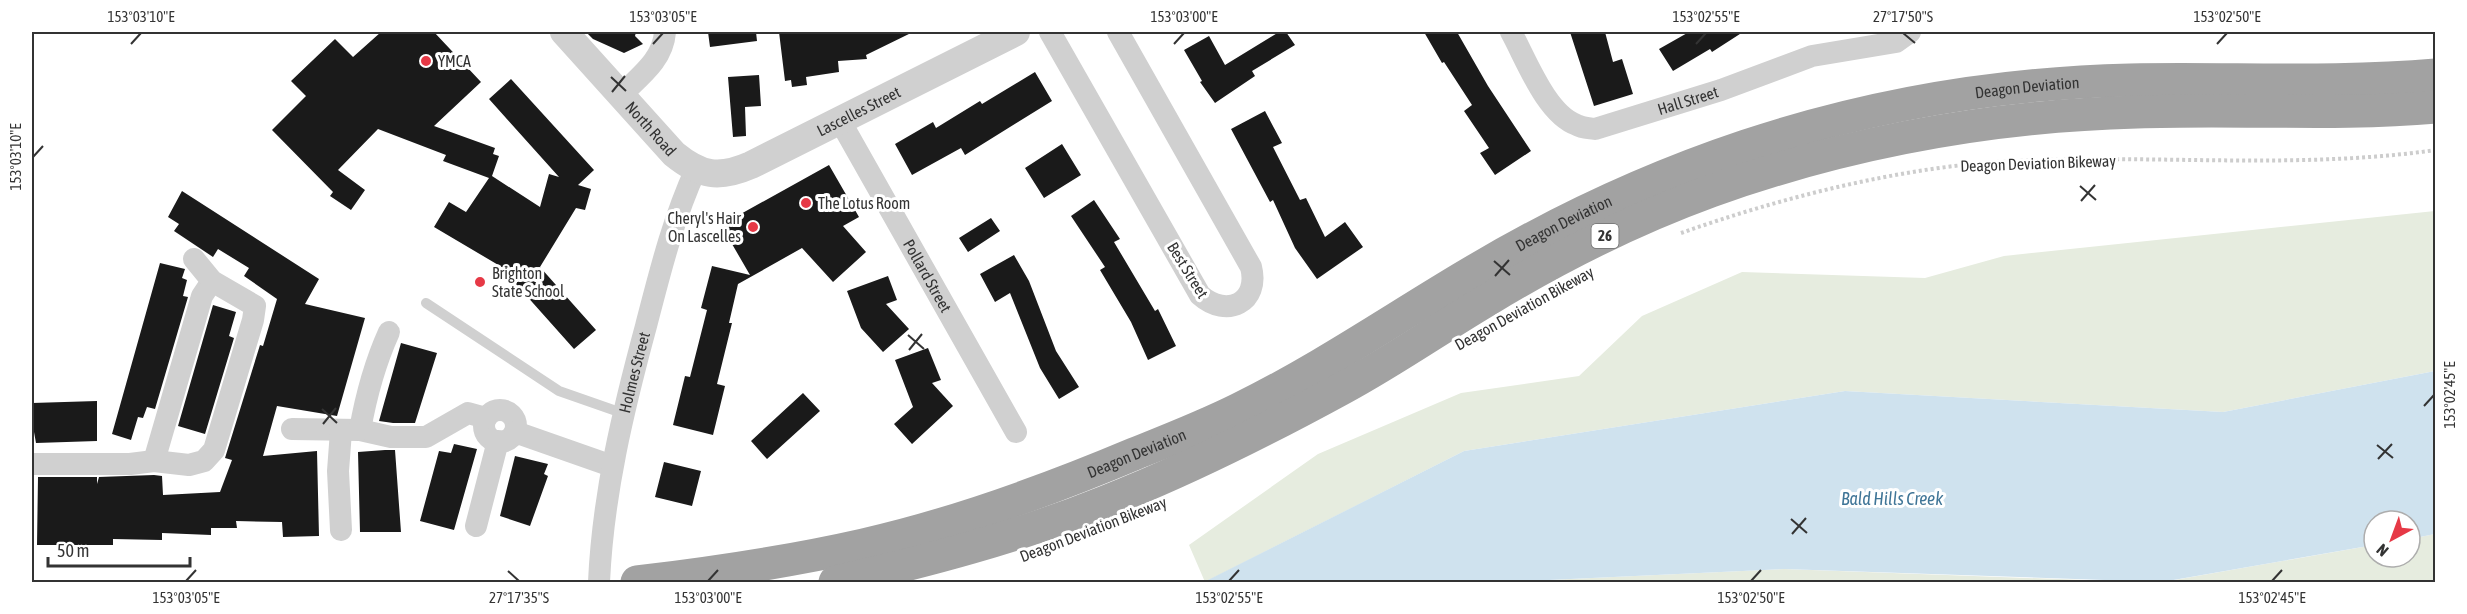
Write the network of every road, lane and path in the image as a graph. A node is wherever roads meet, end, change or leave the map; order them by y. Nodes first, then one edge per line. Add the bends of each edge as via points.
1 (564, 32) edge
2 (665, 32) edge
3 (1016, 32) edge
4 (1050, 32) edge
5 (1118, 32) edge
6 (1511, 32) edge
7 (1910, 32) edge
8 (2436, 75) edge
9 (621, 95) junction
10 (2436, 107) edge
11 (839, 119) junction
12 (2436, 150) edge
13 (696, 169) junction
14 (1671, 236) dead end
15 (194, 258) dead end
16 (212, 281) junction
17 (426, 303) dead end
18 (389, 332) dead end
19 (622, 413) junction
20 (292, 429) dead end
21 (350, 430) junction
22 (1016, 432) dead end
23 (506, 436) junction
24 (154, 461) junction
25 (32, 464) edge
26 (612, 466) junction
27 (476, 526) dead end
28 (341, 530) dead end
29 (599, 582) edge
30 (637, 582) edge
31 (835, 582) edge

1 - 9 street, North Road
2 - 9 street via 656,61
3 - 11 street, Lascelles Street
4 - 5 street, Best Street via 1200,296 1209,304 1234,305 1252,290 1251,267
6 - 7 street, Hall Street via 1549,102 1576,125 1595,129 1721,90 1812,56 1896,42
8 - 30 highway, Deagon Deviation / 26 via 2321,82 2131,80 2073,84 1958,95 1809,127 1679,171 1570,219 1473,271 1240,408 1100,469 948,523 866,544 719,573
9 - 13 street, North Road via 674,154
10 - 31 highway, Deagon Deviation / 26 via 2348,113 2143,111 2040,117 1931,131 1786,166 1648,216 1566,254 1348,386 1185,468 1103,503 1009,536
11 - 13 street, Lascelles Street via 734,172 719,175
11 - 22 street, Pollard Street
12 - 14 path, Deagon Deviation Bikeway via 2334,160 2064,159 1954,166 1808,195
13 - 19 street, Holmes Street via 670,235
15 - 16 street
16 - 24 street via 202,296
16 - 24 street via 255,306 214,450 204,461 189,465
17 - 19 lane via 559,391
18 - 21 street via 365,402
19 - 26 street, Holmes Street
20 - 21 street
21 - 23 street via 391,437 426,437 468,413 486,418 494,411 508,411 516,422
21 - 28 street via 338,471
23 - 26 street
23 - 27 street
24 - 25 street
26 - 29 street, Holmes Street

